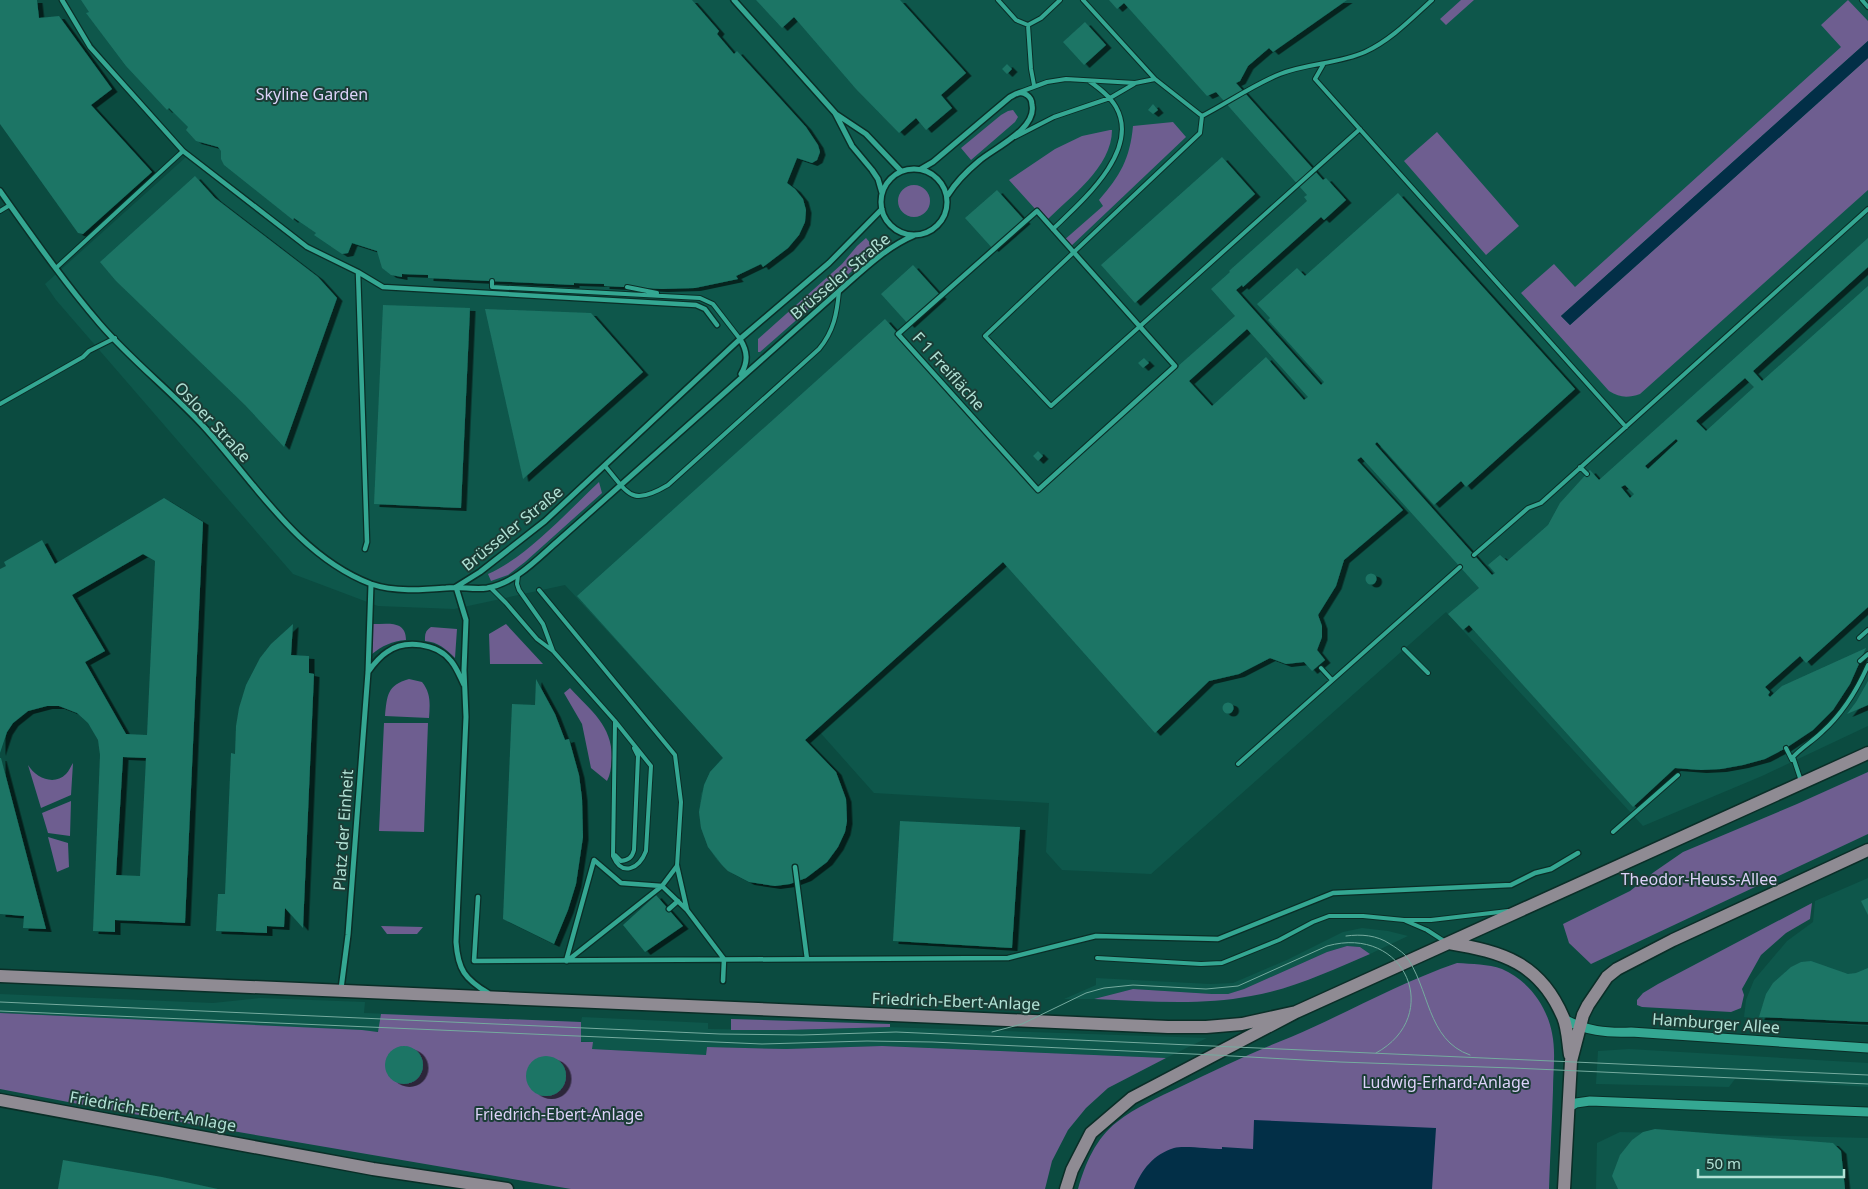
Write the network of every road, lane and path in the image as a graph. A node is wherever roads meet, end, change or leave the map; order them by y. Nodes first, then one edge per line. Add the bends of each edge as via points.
1 (62, 0) edge
2 (734, 0) edge
3 (998, 0) edge
4 (1060, 0) edge
5 (1083, 0) edge
6 (1432, 0) edge
7 (1862, 0) edge
8 (1868, 7) edge
9 (1028, 25) junction
10 (1323, 65) junction
11 (1155, 79) junction
12 (1088, 80) junction
13 (1135, 83) junction
14 (1034, 85) junction
15 (1020, 92) junction
16 (1110, 98) junction
17 (835, 113) junction
18 (1202, 116) junction
19 (1360, 129) junction
20 (1009, 140) junction
21 (183, 151) junction
22 (921, 168) junction
23 (901, 171) junction
24 (0, 191) edge
25 (882, 193) junction
26 (948, 195) junction
27 (10, 205) junction
28 (882, 209) junction
29 (1868, 209) edge
30 (0, 211) edge
31 (1053, 228) dead end
32 (915, 236) junction
33 (1073, 253) junction
34 (56, 268) junction
35 (358, 272) junction
36 (492, 281) dead end
37 (627, 287) dead end
38 (839, 291) junction
39 (672, 296) junction
40 (718, 325) dead end
41 (1140, 326) junction
42 (115, 338) junction
43 (740, 340) junction
44 (734, 382) junction
45 (0, 404) edge
46 (1626, 427) junction
47 (605, 466) junction
48 (1580, 466) junction
49 (1587, 474) dead end
50 (621, 485) junction
51 (365, 549) dead end
52 (1474, 555) dead end
53 (1460, 568) dead end
54 (518, 575) junction
55 (372, 584) junction
56 (456, 587) junction
57 (490, 587) junction
58 (539, 590) dead end
59 (1868, 630) edge
60 (1859, 638) dead end
61 (1404, 648) dead end
62 (553, 651) junction
63 (1868, 654) edge
64 (1860, 661) dead end
65 (1868, 665) edge
66 (1321, 668) dead end
67 (368, 672) junction
68 (1428, 673) dead end
69 (1332, 680) junction
70 (465, 688) junction
71 (615, 721) junction
72 (633, 744) junction
73 (1786, 748) dead end
74 (1868, 753) edge
75 (1793, 762) junction
76 (1238, 764) dead end
77 (1678, 775) dead end
78 (1802, 783) junction
79 (1613, 832) dead end
80 (1868, 850) edge
81 (613, 851) junction
82 (1578, 853) dead end
83 (678, 866) junction
84 (795, 867) dead end
85 (662, 886) junction
86 (478, 898) dead end
87 (678, 901) junction
88 (669, 909) dead end
89 (1525, 909) junction
90 (687, 910) junction
91 (1404, 920) junction
92 (1449, 944) junction
93 (1097, 958) dead end
94 (724, 959) junction
95 (806, 959) junction
96 (566, 961) junction
97 (0, 976) edge
98 (723, 981) dead end
99 (341, 990) junction
100 (494, 997) junction
101 (1296, 1012) junction
102 (1564, 1019) junction
103 (1579, 1027) junction
104 (1868, 1048) edge
105 (1571, 1061) junction
106 (0, 1100) edge
107 (1569, 1107) junction
108 (1868, 1112) edge
109 (507, 1189) edge
110 (1066, 1189) edge
111 (1564, 1189) edge

1 - 21 street via 90,47
2 - 17 street
3 - 9 lane via 1016,20
4 - 9 lane
5 - 11 lane
6 - 10 lane via 1389,38 1365,52
7 - 8 lane
9 - 14 lane
10 - 18 lane via 1279,74
10 - 19 lane via 1315,79
11 - 13 lane
11 - 18 lane
12 - 13 lane
12 - 14 lane via 1066,79
12 - 16 lane
13 - 16 lane
14 - 15 lane
15 - 20 street via 1030,98 1033,111 1027,124
15 - 22 street via 1000,104 933,162
16 - 20 lane via 1054,117
16 - 31 lane via 1121,123 1118,150 1112,164 1092,190
17 - 23 street via 866,134
17 - 25 street via 852,146 878,179
18 - 33 lane via 1200,133
19 - 41 lane
19 - 46 lane
20 - 26 street via 956,182
21 - 34 lane
21 - 35 street via 307,247
22 - 23 street
22 - 26 street via 938,178
23 - 25 street via 889,180
24 - 27 street, Osloer Straße
25 - 28 street
26 - 32 street via 948,207 937,227
27 - 30 lane
27 - 34 street, Osloer Straße
28 - 32 street via 887,222 895,229
28 - 43 street, Brüsseler Straße via 829,263
29 - 46 lane
32 - 38 street, Brüsseler Straße via 886,251
33 - 41 street, F 1 Freifläche
33 - 41 lane via 985,336 1051,406
33 - 41 street, F 1 Freifläche via 1037,211 898,334 1038,490 1175,366
34 - 42 street, Osloer Straße
35 - 40 street via 383,288 696,305 705,309
35 - 51 street
36 - 39 lane via 492,286
37 - 39 lane
38 - 44 street, Brüsseler Straße
38 - 50 lane via 837,314 828,339 668,485 654,494 640,497 630,494
39 - 43 lane via 700,298 713,304
42 - 45 lane
42 - 55 street, Osloer Straße via 204,427 314,551 338,568
43 - 44 street via 745,346 747,360
43 - 47 street, Brüsseler Straße
44 - 50 street, Brüsseler Straße
46 - 48 lane
47 - 50 lane
47 - 56 street, Brüsseler Straße via 539,526
48 - 49 lane
48 - 52 lane via 1541,503 1528,508
50 - 54 street, Brüsseler Straße
53 - 69 lane
54 - 57 street, Brüsseler Straße
54 - 62 lane via 519,590 543,624
55 - 56 street, Osloer Straße via 407,590
55 - 67 street, Platz der Einheit
56 - 57 street, Brüsseler Straße
56 - 70 street via 466,620
57 - 62 lane via 537,639
58 - 83 lane via 675,755 682,802
59 - 60 lane
61 - 68 lane
62 - 71 lane
63 - 64 lane
65 - 75 lane via 1836,718 1796,753
66 - 69 lane
67 - 70 street via 387,652 402,645 419,644 436,649 451,660
67 - 99 street, Platz der Einheit
69 - 76 lane
70 - 100 street, Friedrich-Ebert-Anlage via 456,942 464,974 474,985
71 - 72 lane
71 - 81 lane
72 - 81 lane via 638,756 634,850 632,856 621,861
72 - 81 lane via 651,766 646,851 638,866 631,868 619,865
73 - 75 lane
74 - 78 main road
75 - 78 lane
77 - 79 lane
78 - 89 main road
80 - 103 main road via 1733,911 1617,969 1607,977 1588,1005
82 - 95 street via 1512,887 1332,893 1218,938 1096,936 1008,958
83 - 85 street
83 - 90 street
84 - 95 street
85 - 87 street
85 - 96 street
85 - 96 street via 621,883 594,860
86 - 96 street via 474,961
87 - 88 street
87 - 90 street
89 - 91 lane
89 - 92 main road
90 - 94 street
91 - 92 lane
91 - 93 lane via 1329,916 1222,963
92 - 101 main road
92 - 102 main road via 1497,953 1521,964 1536,976
94 - 95 street
94 - 96 street
94 - 98 street
97 - 99 main road, Friedrich-Ebert-Anlage
99 - 100 main road, Friedrich-Ebert-Anlage
100 - 101 main road, Friedrich-Ebert-Anlage via 1168,1027 1242,1024
101 - 110 main road via 1115,1110 1091,1133
102 - 103 street, Hamburger Allee
102 - 105 main road
103 - 104 street, Hamburger Allee via 1607,1032
103 - 105 main road
105 - 107 main road
106 - 109 main road, Friedrich-Ebert-Anlage via 372,1169
107 - 108 street via 1590,1101
107 - 111 main road

